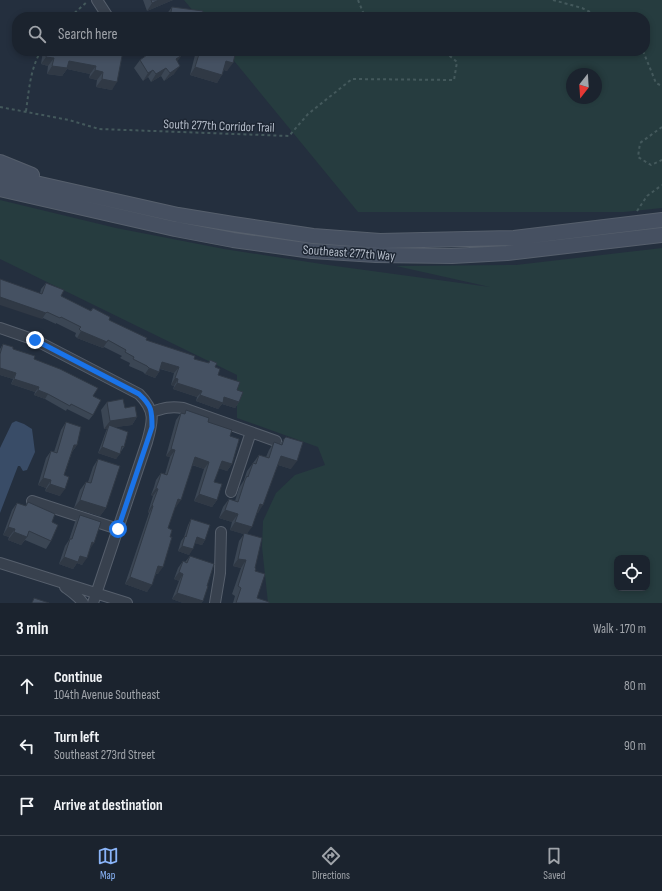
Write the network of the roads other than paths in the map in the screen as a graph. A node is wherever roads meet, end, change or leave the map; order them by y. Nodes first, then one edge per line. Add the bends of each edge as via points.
1 (97, 0) edge
2 (105, 12) edge
3 (0, 162) edge
4 (0, 174) edge
5 (0, 189) edge
6 (0, 193) edge
7 (91, 195) junction
8 (41, 198) junction
9 (662, 220) edge
10 (662, 235) edge
11 (0, 328) edge
12 (152, 412) junction
13 (251, 432) junction
14 (276, 441) edge
15 (231, 492) dead end
16 (32, 501) dead end
17 (118, 529) junction
18 (221, 532) dead end
19 (0, 563) edge
20 (49, 578) junction
21 (94, 598) edge
22 (83, 603) edge
23 (127, 603) edge
24 (215, 603) edge

1 - 2 street
3 - 7 main road
4 - 7 main road
5 - 8 main road
6 - 8 main road
7 - 9 main road, Southeast 277th Way via 178,215 233,224 313,236 380,241 514,238
8 - 10 main road, Southeast 277th Way via 233,240 312,251 368,255 452,256 507,253
11 - 12 street via 35,340 139,394
12 - 13 street via 164,408 183,408
12 - 17 street via 152,427
13 - 14 street
13 - 15 street
16 - 17 street
17 - 21 street
18 - 24 street via 220,573
19 - 20 street
20 - 21 street
20 - 22 street via 72,592
21 - 23 street

